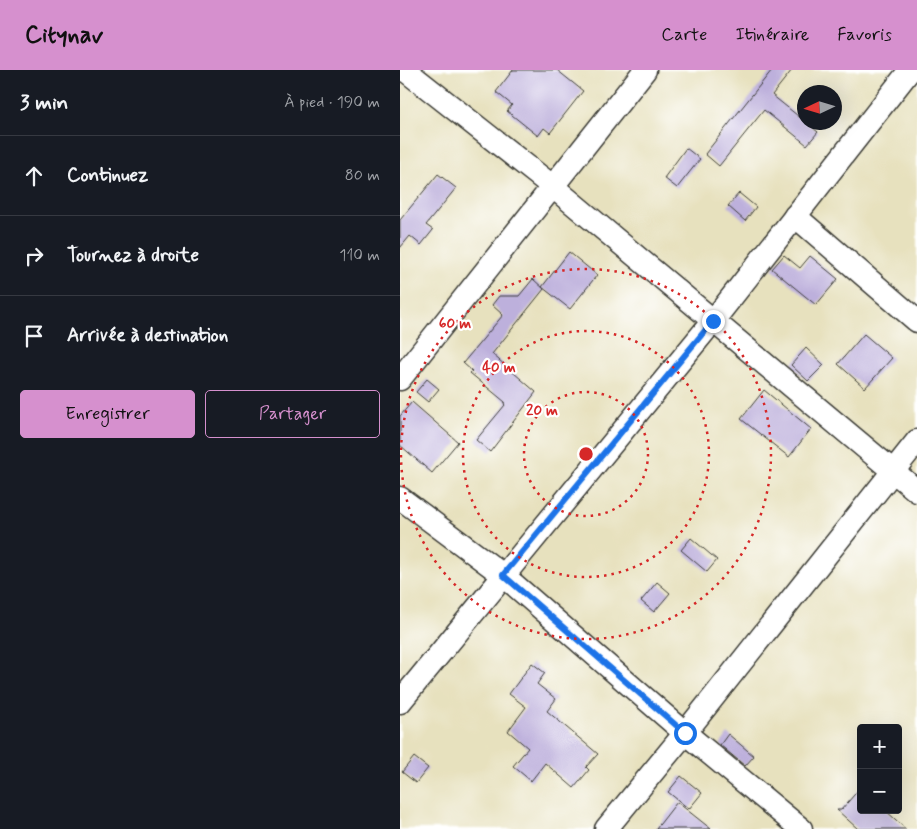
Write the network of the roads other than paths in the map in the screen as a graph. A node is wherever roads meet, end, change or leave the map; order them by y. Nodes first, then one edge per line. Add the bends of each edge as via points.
1 (405, 70) edge
2 (645, 70) edge
3 (910, 70) edge
4 (552, 186) junction
5 (795, 216) junction
6 (713, 321) junction
7 (917, 321) edge
8 (400, 379) edge
9 (917, 441) edge
10 (893, 471) junction
11 (917, 491) edge
12 (400, 498) edge
13 (503, 575) junction
14 (400, 702) edge
15 (685, 733) junction
16 (606, 829) edge
17 (801, 829) edge

1 - 4 street
2 - 4 street
3 - 5 street
4 - 6 street
4 - 8 street
5 - 6 street
5 - 7 street
6 - 10 street
6 - 13 street
9 - 10 street
10 - 11 street
10 - 15 street
12 - 13 street
13 - 14 street
13 - 15 street
15 - 16 street
15 - 17 street

